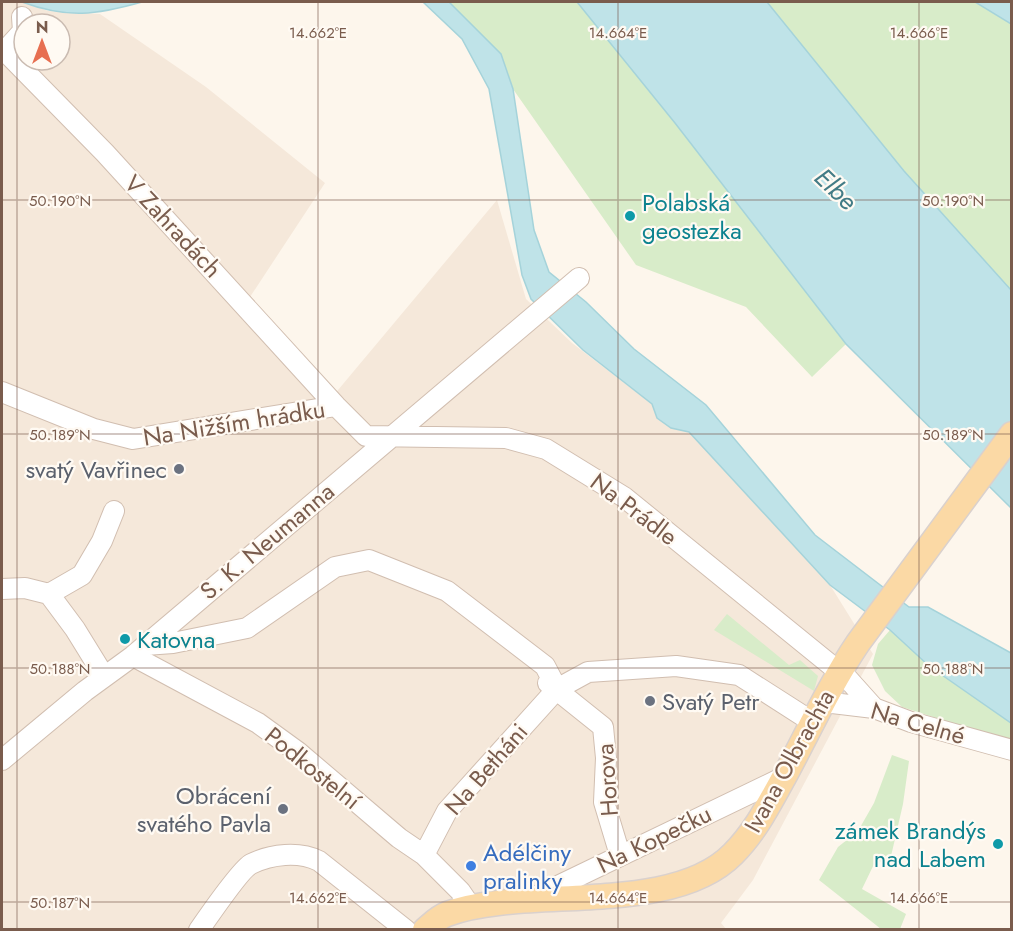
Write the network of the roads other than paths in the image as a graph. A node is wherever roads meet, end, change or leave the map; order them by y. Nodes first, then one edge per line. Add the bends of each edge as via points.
1 (3, 50) edge
2 (579, 278) dead end
3 (2, 392) edge
4 (336, 406) junction
5 (1011, 434) edge
6 (392, 438) junction
7 (114, 512) dead end
8 (2, 589) edge
9 (49, 594) junction
10 (470, 623) dead end
11 (139, 650) junction
12 (838, 673) junction
13 (104, 676) junction
14 (557, 689) junction
15 (874, 708) junction
16 (819, 712) junction
17 (1011, 750) edge
18 (2, 760) edge
19 (784, 777) junction
20 (424, 855) junction
21 (620, 855) junction
22 (525, 902) junction
23 (471, 907) junction
24 (199, 930) edge
25 (406, 930) edge
26 (425, 930) edge

1 - 4 street, V Zahradách via 121,170
2 - 6 street, S. K. Neumanna
3 - 4 street, Na Nižším hrádku via 94,429 133,439
4 - 6 street, Na Nižším hrádku via 366,436
5 - 12 main road, Ivana Olbrachta
6 - 11 street, S. K. Neumanna
6 - 12 street, Na Prádle via 506,438 546,449 624,496
7 - 9 street via 82,575
8 - 9 street via 25,588
9 - 13 street
10 - 14 street, Horova
11 - 13 street, S. K. Neumanna
11 - 14 street via 247,628 335,567 369,560 447,591 545,666
11 - 20 street, Podkostelní via 258,723
12 - 15 street, Na Prádle
12 - 16 main road, Ivana Olbrachta
13 - 18 street, S. K. Neumanna
14 - 16 street, Na Betháni via 588,672 676,666 739,675
14 - 20 street, Na Betháni via 447,811
14 - 21 street, Horova via 603,727 604,802
15 - 16 street, Na Celné
15 - 17 street, Na Celné
16 - 19 main road, Ivana Olbrachta
19 - 21 street, Na Kopečku
19 - 22 main road, Ivana Olbrachta via 758,826 732,856 713,870 691,880 629,894
20 - 23 street, Podkostelní
21 - 22 street, Na Kopečku
22 - 23 main road, Ivana Olbrachta
23 - 26 main road, Ivana Olbrachta via 444,914
24 - 25 street via 249,864 305,854

